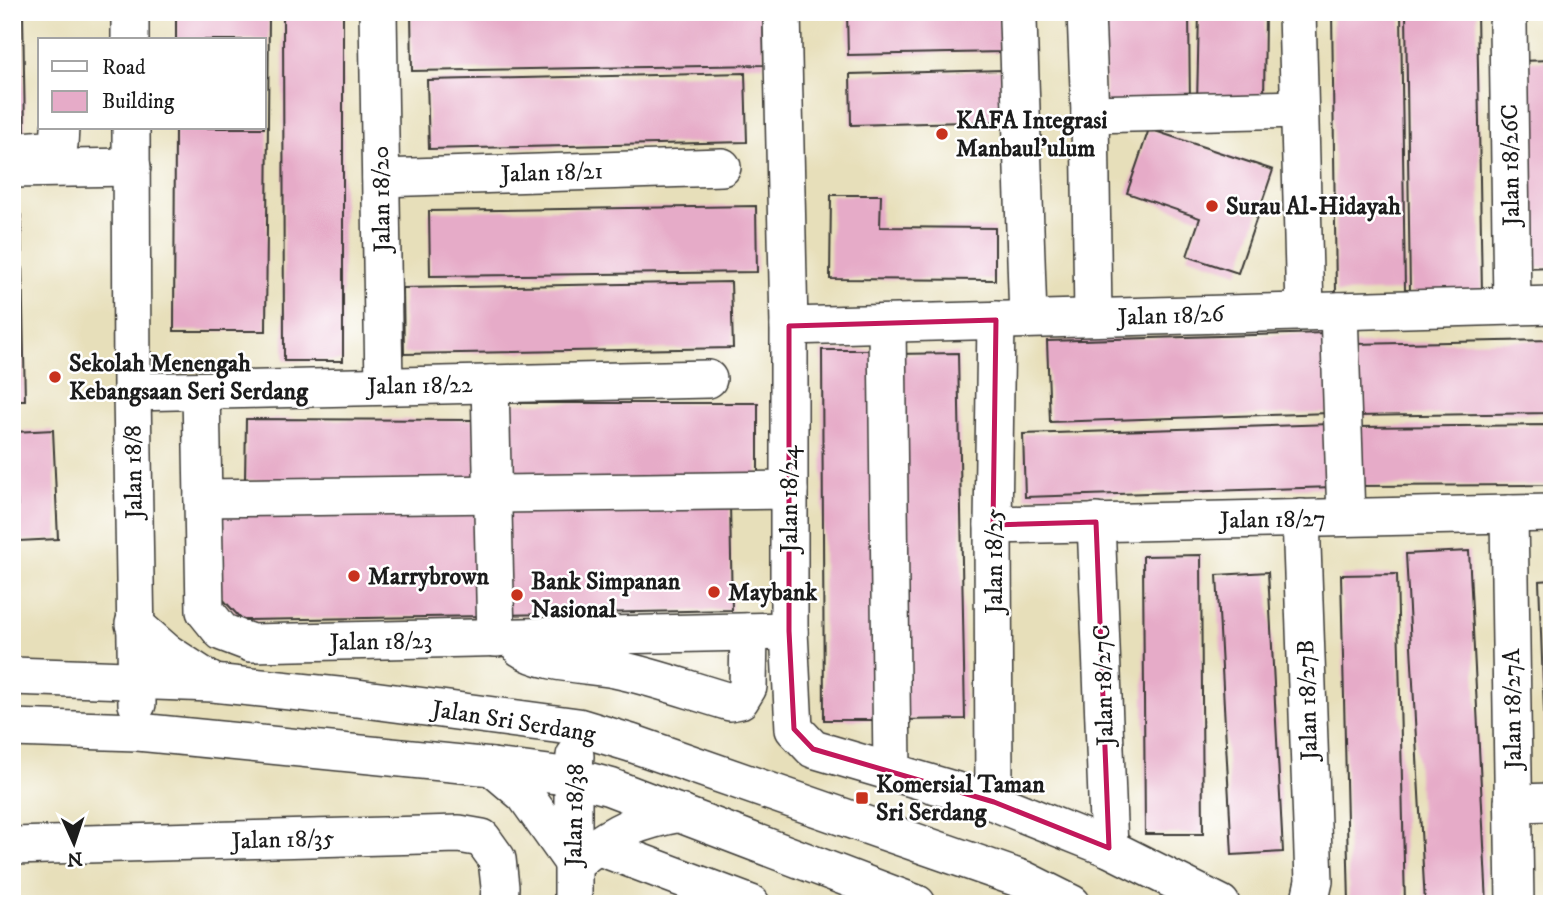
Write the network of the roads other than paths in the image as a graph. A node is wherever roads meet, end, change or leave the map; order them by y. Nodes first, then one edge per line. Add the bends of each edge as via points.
1 (130, 12) edge
2 (378, 12) edge
3 (782, 12) edge
4 (1086, 12) edge
5 (1297, 12) edge
6 (1018, 20) dead end
7 (1508, 25) dead end
8 (130, 38) edge
9 (1299, 108) junction
10 (1090, 114) junction
11 (60, 130) edge
12 (131, 130) edge
13 (12, 152) edge
14 (132, 167) junction
15 (722, 167) dead end
16 (12, 169) edge
17 (381, 178) junction
18 (1552, 304) edge
19 (1512, 306) junction
20 (1322, 311) junction
21 (1093, 317) junction
22 (1012, 320) junction
23 (887, 324) junction
24 (789, 326) junction
25 (708, 379) dead end
26 (490, 384) junction
27 (384, 386) junction
28 (201, 391) junction
29 (132, 392) junction
30 (789, 490) junction
31 (492, 494) junction
32 (203, 498) junction
33 (1552, 513) edge
34 (1509, 514) junction
35 (1346, 517) junction
36 (1301, 518) junction
37 (1096, 522) junction
38 (993, 524) junction
39 (134, 624) junction
40 (789, 631) junction
41 (749, 632) junction
42 (501, 638) junction
43 (12, 676) edge
44 (70, 678) junction
45 (135, 681) junction
46 (212, 683) junction
47 (578, 727) junction
48 (12, 728) edge
49 (138, 732) junction
50 (492, 767) junction
51 (892, 772) junction
52 (573, 777) junction
53 (994, 802) junction
54 (1552, 802) edge
55 (1513, 803) junction
56 (680, 813) junction
57 (12, 846) edge
58 (1109, 848) junction
59 (585, 855) junction
60 (1311, 892) edge
61 (499, 904) edge
62 (573, 904) edge
63 (751, 904) edge
64 (917, 904) edge
65 (1072, 904) edge
66 (1221, 904) edge
67 (1515, 904) edge

1 - 8 street
2 - 17 street, Jalan 18/20
3 - 24 street, Jalan 18/24
4 - 10 street
5 - 9 street
6 - 22 street, Jalan 18/25
7 - 19 street, Jalan 18/26C
9 - 10 street
9 - 20 street
10 - 21 street
11 - 13 street via 55,148
12 - 14 street, Jalan 18/8
14 - 16 street
14 - 29 street, Jalan 18/8
15 - 17 street, Jalan 18/21
17 - 27 street, Jalan 18/20
18 - 19 street, Jalan 18/26
19 - 20 street, Jalan 18/26
20 - 21 street, Jalan 18/26
20 - 35 street
21 - 22 street, Jalan 18/26
22 - 23 street, Jalan 18/26
22 - 38 street, Jalan 18/25
23 - 24 street, Jalan 18/26
23 - 51 street
24 - 30 street, Jalan 18/24
25 - 26 street, Jalan 18/22
26 - 27 street, Jalan 18/22
26 - 31 street
27 - 28 street, Jalan 18/22
28 - 29 street, Jalan 18/22
28 - 32 street, Jalan 18/23
29 - 39 street, Jalan 18/8
30 - 31 street
30 - 40 street, Jalan 18/24
31 - 32 street
31 - 42 street
32 - 42 street, Jalan 18/23 via 205,611 222,632 251,643
33 - 34 street, Jalan 18/27
34 - 35 street, Jalan 18/27
34 - 55 street, Jalan 18/27A
35 - 36 street, Jalan 18/27
36 - 37 street, Jalan 18/27
36 - 60 street, Jalan 18/27B
37 - 38 street, Jalan 18/27
37 - 58 street, Jalan 18/27C
38 - 53 street, Jalan 18/25
39 - 44 street via 106,656
39 - 45 street, Jalan 18/8
39 - 46 street
40 - 41 street, Jalan 18/23
40 - 51 street, Jalan 18/24 via 794,729 813,749
41 - 42 street, Jalan 18/23
41 - 42 street via 748,687 740,700 730,702 616,669 541,657
43 - 44 street, Jalan Sri Serdang
44 - 45 street, Jalan Sri Serdang
45 - 46 street, Jalan Sri Serdang
45 - 49 street, Jalan 18/8
46 - 47 street, Jalan Sri Serdang
47 - 52 street, Jalan 18/38
47 - 65 street, Jalan Sri Serdang via 1024,880
48 - 49 street, Jalan Sri Serdang
49 - 50 street, Jalan Sri Serdang
50 - 52 street, Jalan Sri Serdang
50 - 59 street
51 - 53 street, Jalan 18/24
52 - 56 street, Jalan Sri Serdang
52 - 59 street, Jalan 18/38
53 - 58 street, Jalan 18/24
54 - 55 street
55 - 67 street, Jalan 18/27A
56 - 59 street via 623,829
56 - 64 street, Jalan Sri Serdang
57 - 61 street, Jalan 18/35 via 459,834 481,838 497,859
58 - 66 street, Jalan 18/24
59 - 62 street, Jalan 18/38
59 - 63 street

